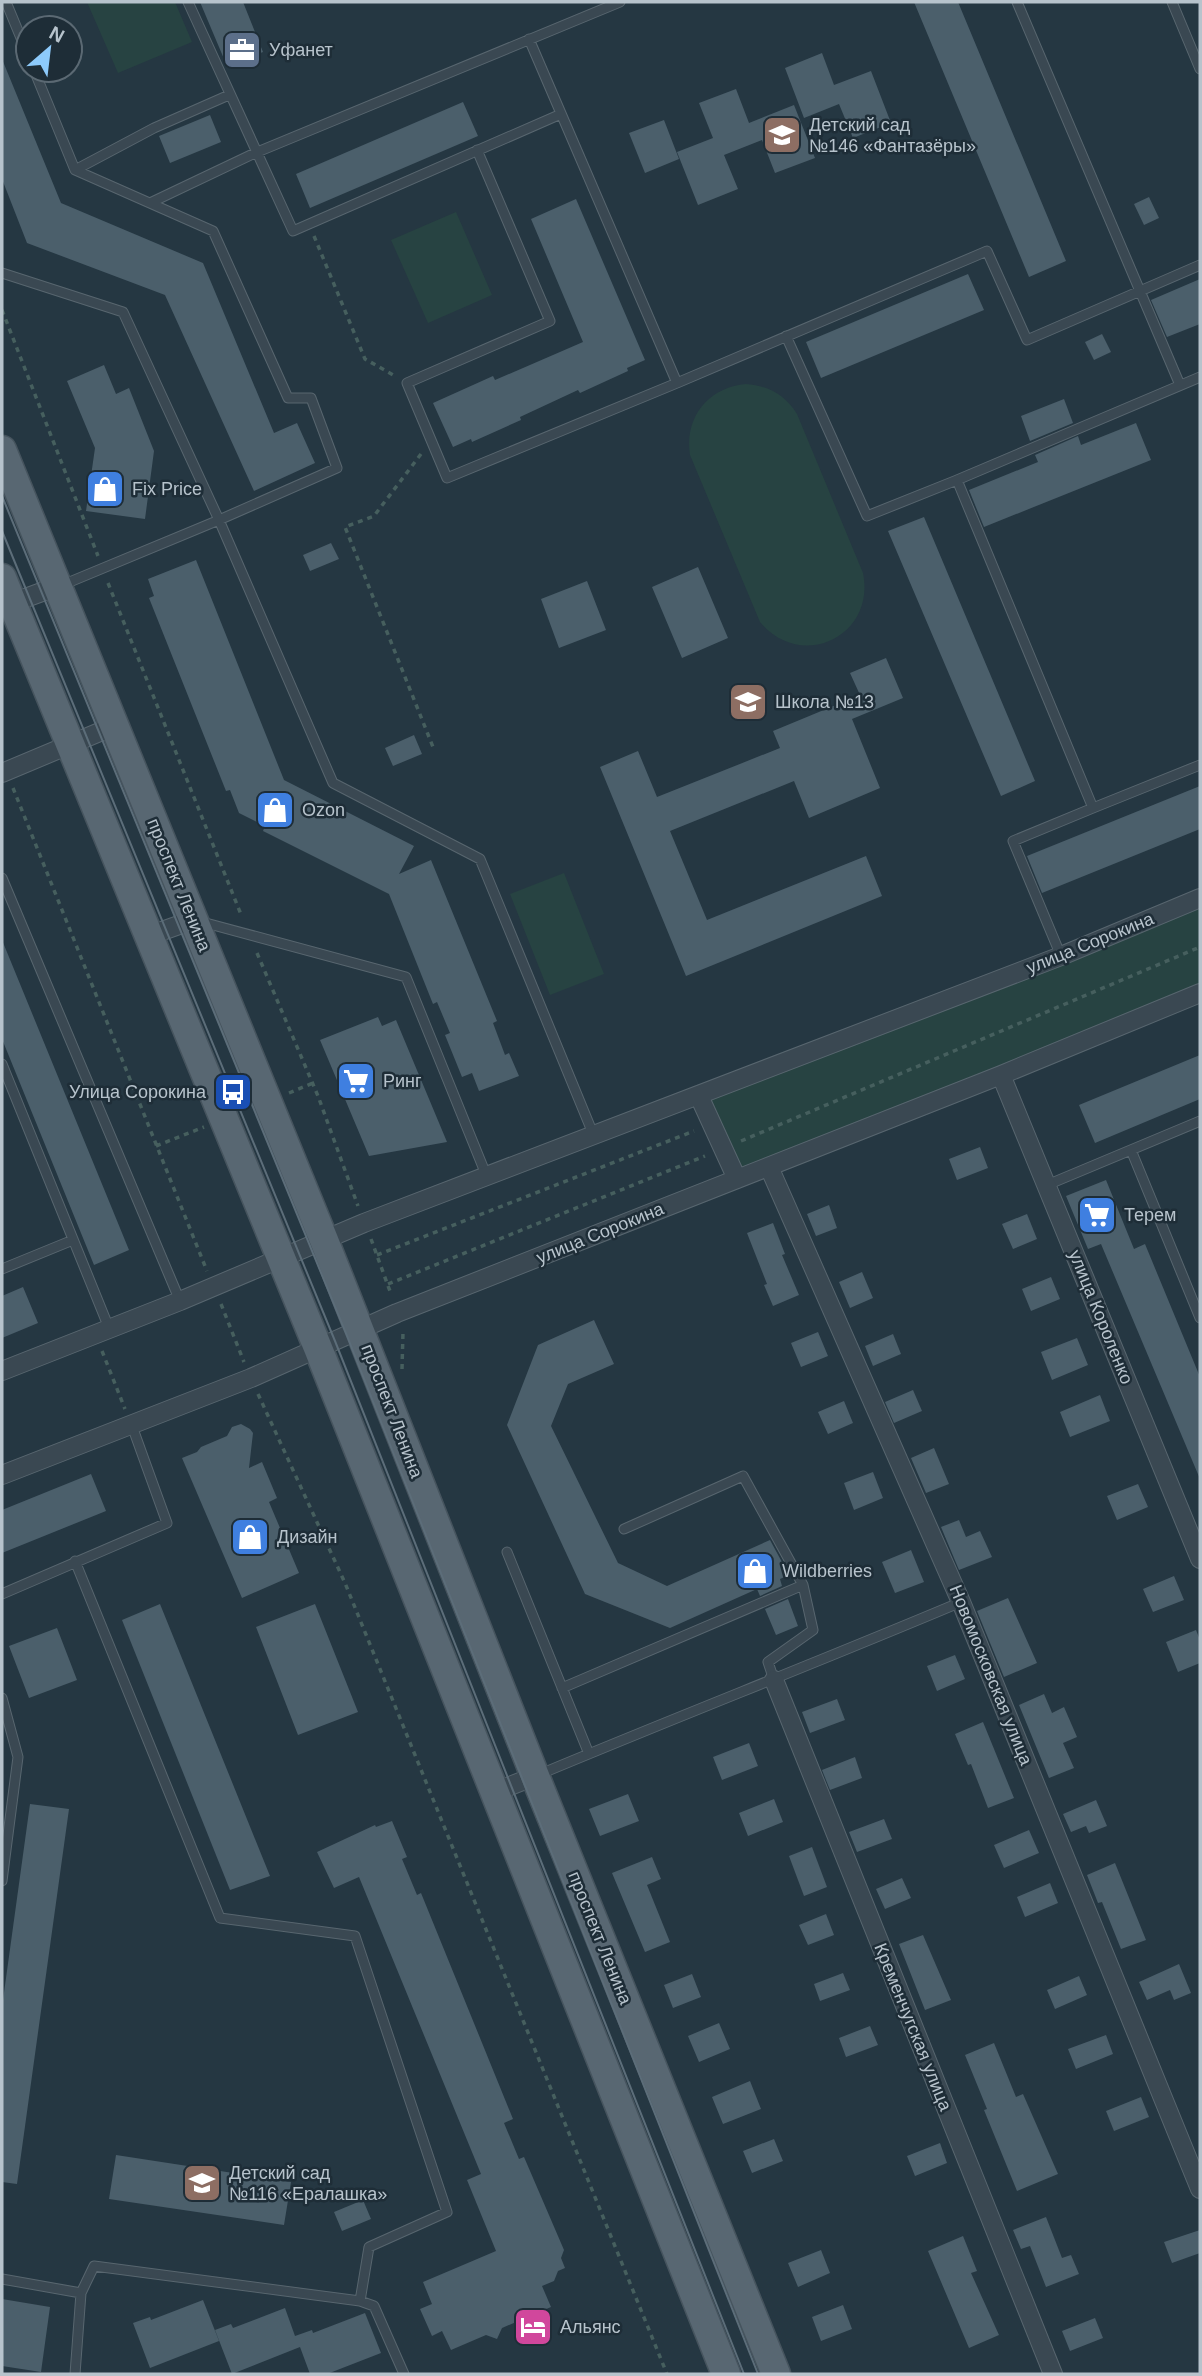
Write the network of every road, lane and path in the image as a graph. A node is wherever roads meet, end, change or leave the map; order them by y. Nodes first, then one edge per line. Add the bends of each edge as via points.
1 (6, 2) edge
2 (188, 2) edge
3 (620, 2) edge
4 (1017, 2) edge
5 (1172, 2) edge
6 (14, 21) edge
7 (529, 39) junction
8 (1200, 69) edge
9 (40, 84) edge
10 (229, 94) junction
11 (562, 114) junction
12 (477, 150) junction
13 (256, 153) junction
14 (75, 170) junction
15 (152, 202) junction
16 (310, 224) junction
17 (1200, 265) edge
18 (2, 273) edge
19 (1140, 291) junction
20 (2, 310) edge
21 (786, 336) junction
22 (1200, 377) edge
23 (407, 383) junction
24 (677, 383) junction
25 (1180, 386) junction
26 (431, 440) junction
27 (2, 450) edge
28 (957, 480) junction
29 (219, 520) junction
30 (102, 568) junction
31 (58, 586) junction
32 (7, 591) edge
33 (114, 726) junction
34 (69, 745) junction
35 (433, 747) dead end
36 (1200, 765) edge
37 (4, 772) edge
38 (1093, 808) junction
39 (2, 878) edge
40 (1200, 898) edge
41 (193, 920) junction
42 (249, 935) junction
43 (148, 936) junction
44 (1200, 947) edge
45 (1061, 956) junction
46 (1200, 993) edge
47 (2, 1065) edge
48 (1001, 1075) junction
49 (699, 1096) junction
50 (1200, 1121) edge
51 (712, 1124) junction
52 (594, 1136) junction
53 (723, 1149) junction
54 (1131, 1150) junction
55 (769, 1167) junction
56 (487, 1177) junction
57 (737, 1179) junction
58 (1046, 1185) junction
59 (364, 1223) junction
60 (73, 1240) junction
61 (324, 1240) junction
62 (377, 1255) junction
63 (282, 1258) junction
64 (2, 1269) edge
65 (387, 1284) junction
66 (214, 1287) junction
67 (180, 1301) junction
68 (397, 1313) junction
69 (1200, 1318) edge
70 (360, 1329) junction
71 (102, 1330) junction
72 (318, 1348) junction
73 (2, 1371) edge
74 (251, 1378) junction
75 (132, 1426) junction
76 (2, 1475) edge
77 (624, 1529) dead end
78 (1198, 1549) edge
79 (507, 1552) dead end
80 (75, 1561) junction
81 (803, 1585) junction
82 (2, 1594) edge
83 (961, 1602) junction
84 (774, 1680) junction
85 (562, 1688) junction
86 (2, 1698) edge
87 (589, 1754) junction
88 (535, 1776) junction
89 (495, 1792) junction
90 (2, 1881) edge
91 (1200, 2189) edge
92 (2, 2279) edge
93 (81, 2293) junction
94 (360, 2301) junction
95 (75, 2374) edge
96 (404, 2374) edge
97 (667, 2374) edge
98 (726, 2374) edge
99 (776, 2374) edge
100 (1053, 2374) edge

1 - 6 lane
2 - 10 lane
3 - 7 lane
4 - 19 lane
5 - 8 lane
7 - 11 lane
7 - 13 lane
9 - 14 lane
10 - 13 lane
10 - 14 lane
11 - 12 lane
11 - 24 lane
12 - 16 lane
12 - 23 lane via 551,321
13 - 15 lane
13 - 16 lane via 293,231
14 - 15 lane
15 - 29 lane via 213,231 288,398 311,398 337,468
16 - 23 path via 365,359
17 - 19 lane
18 - 29 lane via 123,312
19 - 21 lane via 1027,340 986,251
19 - 25 lane
20 - 30 path
21 - 24 lane
21 - 28 lane via 867,516
22 - 25 lane
23 - 26 lane
24 - 26 lane via 447,478
25 - 28 lane
26 - 35 path via 374,516 345,527
27 - 31 main road, проспект Ленина
28 - 38 lane
29 - 30 lane
29 - 52 lane via 334,783 480,859
30 - 31 lane
30 - 42 path
31 - 32 street
31 - 33 main road, проспект Ленина
32 - 34 main road
33 - 34 street
33 - 41 main road, проспект Ленина
34 - 37 street
34 - 43 main road
36 - 38 lane
37 - 66 path
38 - 45 lane via 1013,841
39 - 67 lane
40 - 45 street, улица Сорокина
41 - 42 lane
41 - 43 street
41 - 61 main road, проспект Ленина
42 - 56 lane via 406,977
42 - 59 path via 318,1096
43 - 63 main road
44 - 53 path
45 - 49 street, улица Сорокина
46 - 48 street, улица Сорокина
47 - 60 lane
48 - 55 street, улица Сорокина
48 - 58 street, улица Короленко
49 - 51 street
49 - 52 street, улица Сорокина
50 - 54 lane
51 - 53 street
51 - 62 path
52 - 56 street, улица Сорокина
53 - 57 street
53 - 65 path
54 - 58 lane
54 - 69 lane
55 - 57 street, улица Сорокина
55 - 83 street, Новомосковская улица
56 - 59 street, улица Сорокина
57 - 68 street, улица Сорокина
58 - 78 street, улица Короленко
59 - 61 street, улица Сорокина
59 - 62 path
60 - 64 lane
60 - 71 lane
61 - 63 street, улица Сорокина
61 - 70 main road, проспект Ленина
62 - 65 path
63 - 66 street, улица Сорокина
63 - 72 main road
65 - 68 path
66 - 67 street, улица Сорокина
66 - 74 path
67 - 71 street, улица Сорокина
68 - 70 street, улица Сорокина
70 - 72 street, улица Сорокина
70 - 88 main road, проспект Ленина
71 - 73 street, улица Сорокина
71 - 75 path
72 - 74 street, улица Сорокина
72 - 89 main road
74 - 75 street, улица Сорокина
74 - 97 path via 345,1583
75 - 76 street, улица Сорокина
75 - 80 lane via 167,1523
77 - 81 lane via 743,1476
79 - 85 lane
80 - 82 lane
80 - 94 lane via 220,1918 355,1936 447,2212 369,2248
81 - 84 lane via 813,1630 768,1662
81 - 85 lane
83 - 84 lane
83 - 91 street, Новомосковская улица
84 - 87 lane
84 - 100 street, Кременчугская улица
85 - 87 lane
86 - 90 lane via 18,1756
87 - 88 lane
88 - 89 street
88 - 99 main road, проспект Ленина
89 - 98 main road
92 - 93 lane
93 - 94 lane via 94,2266
93 - 95 lane
94 - 96 lane via 374,2306

